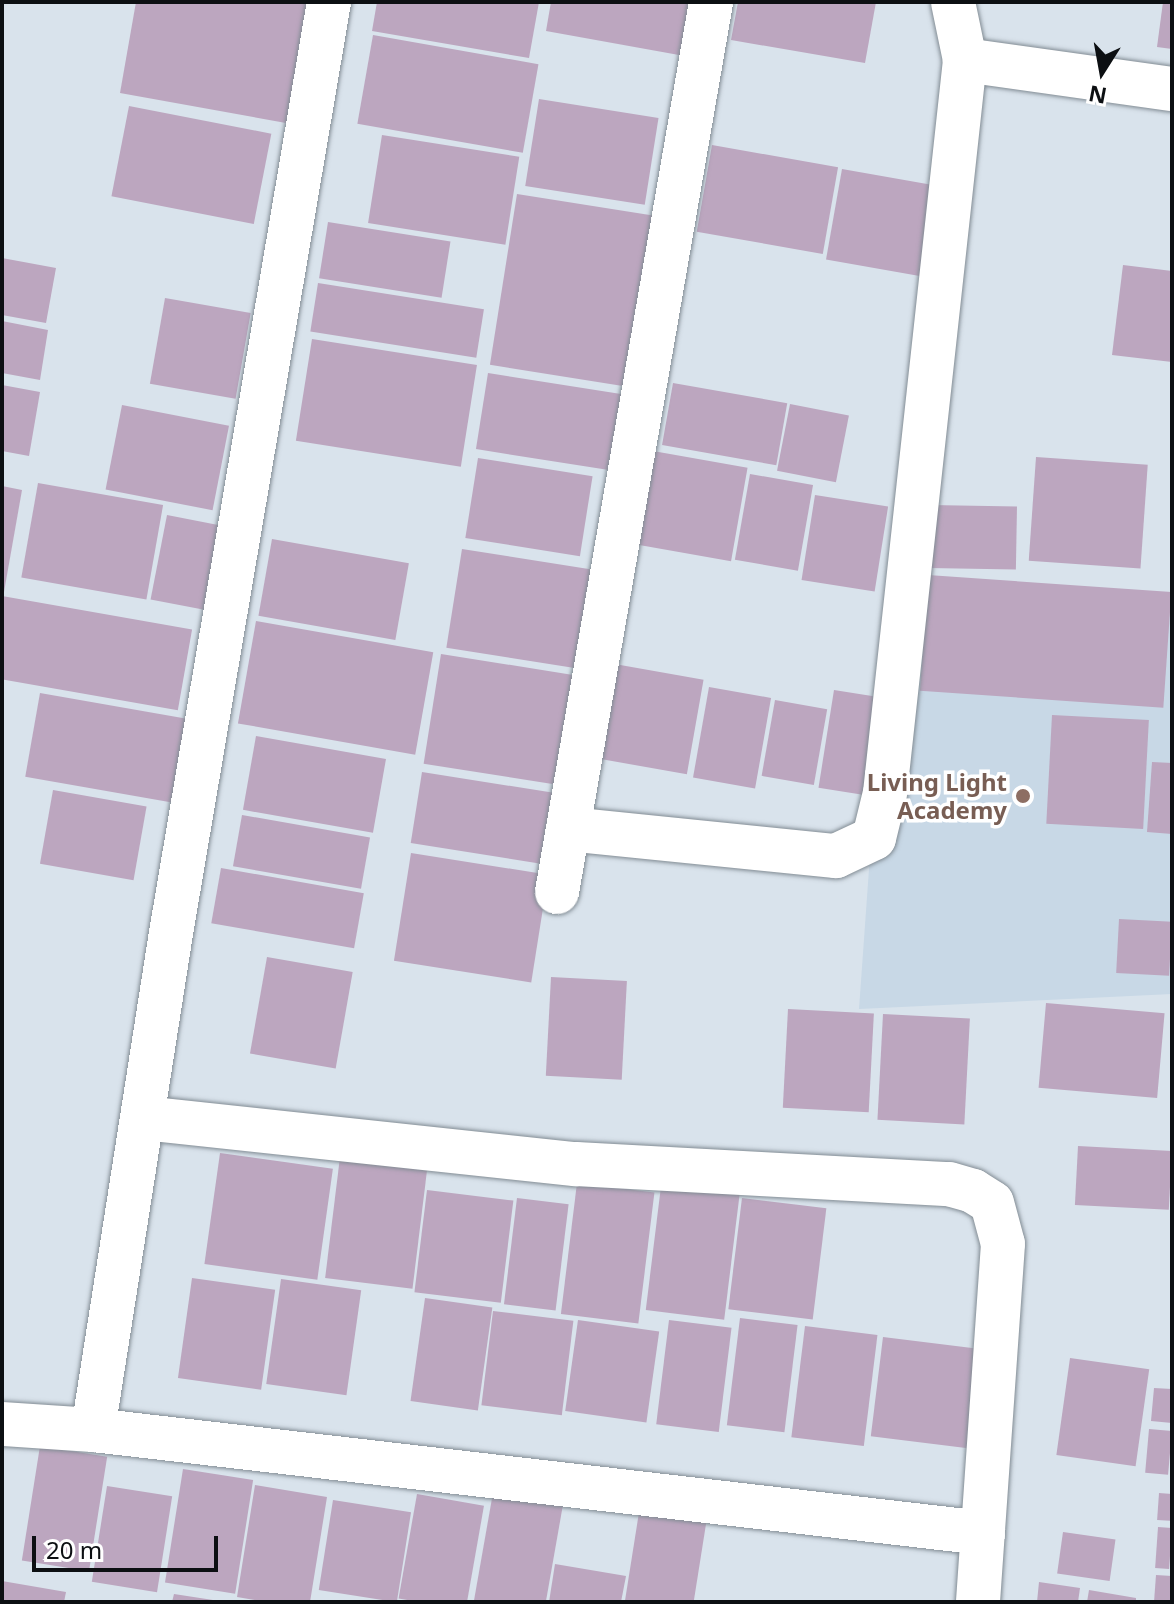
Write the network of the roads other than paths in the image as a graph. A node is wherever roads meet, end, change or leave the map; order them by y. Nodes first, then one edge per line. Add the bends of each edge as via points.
1 (329, 2) edge
2 (711, 2) edge
3 (953, 2) edge
4 (965, 60) junction
5 (1172, 89) edge
6 (568, 829) junction
7 (557, 892) dead end
8 (143, 1118) junction
9 (2, 1424) edge
10 (93, 1430) junction
11 (983, 1533) junction
12 (978, 1602) edge

1 - 8 street
2 - 6 street
3 - 4 street
4 - 5 street
4 - 6 street via 885,793 874,838 836,856
6 - 7 street
8 - 10 street
8 - 11 street via 576,1164 949,1184 973,1191 992,1203 1003,1244
9 - 10 street
10 - 11 street
11 - 12 street

